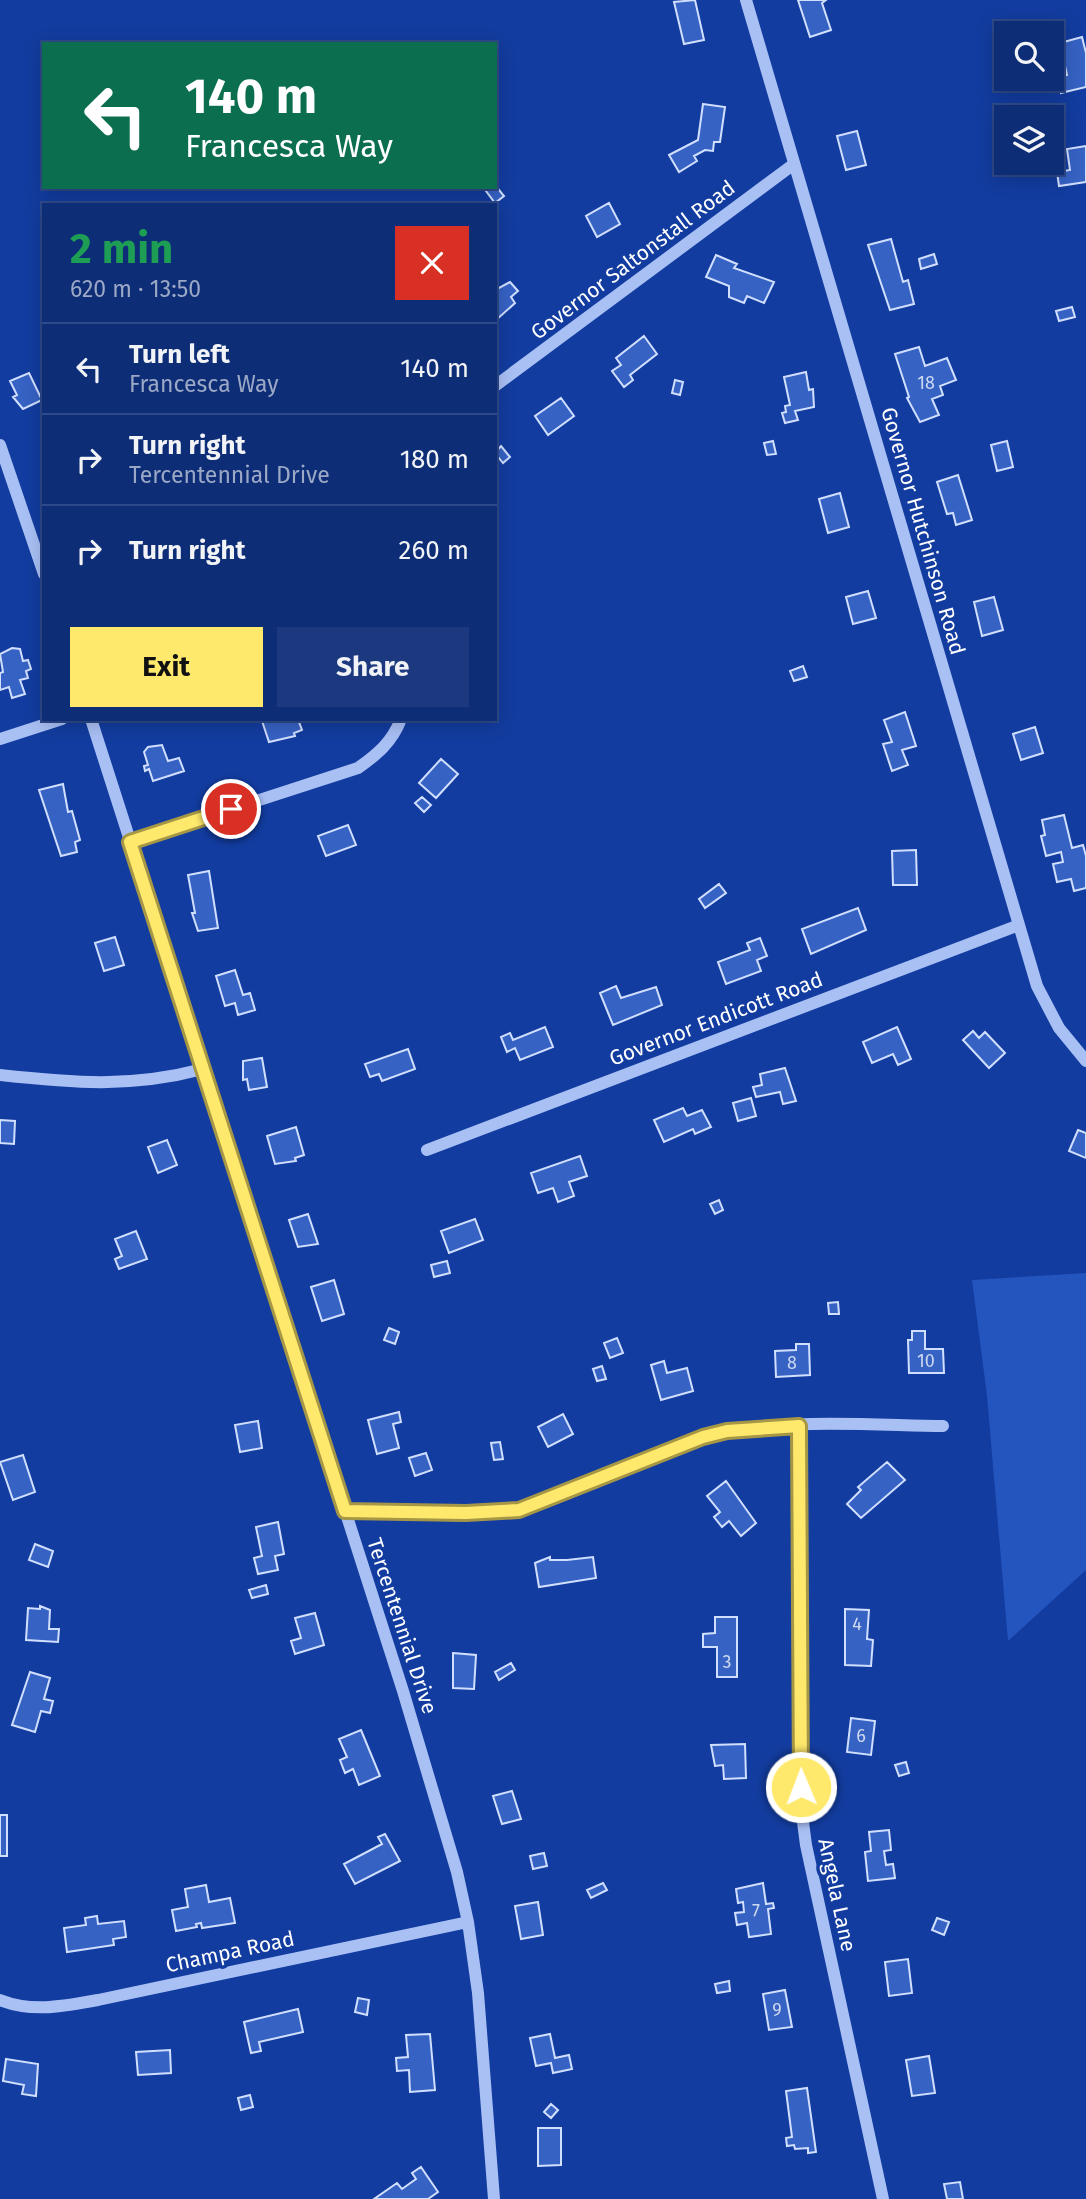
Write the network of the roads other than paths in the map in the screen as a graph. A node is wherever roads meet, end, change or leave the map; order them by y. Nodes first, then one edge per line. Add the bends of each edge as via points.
1 (746, 0) edge
2 (794, 164) junction
3 (497, 385) edge
4 (0, 445) edge
5 (42, 568) edge
6 (56, 721) edge
7 (92, 721) edge
8 (400, 721) edge
9 (0, 739) edge
10 (130, 842) junction
11 (1018, 925) junction
12 (1086, 1060) edge
13 (203, 1069) junction
14 (0, 1074) edge
15 (427, 1150) dead end
16 (799, 1426) junction
17 (943, 1426) dead end
18 (345, 1511) junction
19 (468, 1922) junction
20 (0, 2000) edge
21 (494, 2199) edge
22 (883, 2199) edge

1 - 2 street, Governor Hutchinson Road
2 - 3 street, Governor Saltonstall Road
2 - 11 street, Governor Hutchinson Road
4 - 5 street
6 - 9 street
7 - 10 street, Tercentennial Drive
8 - 10 street via 379,754 358,768
10 - 13 street, Tercentennial Drive
11 - 12 street, Governor Hutchinson Road via 1037,986 1059,1028
11 - 15 street, Governor Endicott Road
13 - 14 street via 120,1084
13 - 18 street, Tercentennial Drive
16 - 17 street
16 - 18 street via 703,1437 519,1510
16 - 22 street, Angela Lane via 801,1807
18 - 19 street, Tercentennial Drive via 438,1802
19 - 20 street, Champa Road via 47,2009
19 - 21 street, Tercentennial Drive via 484,2052

